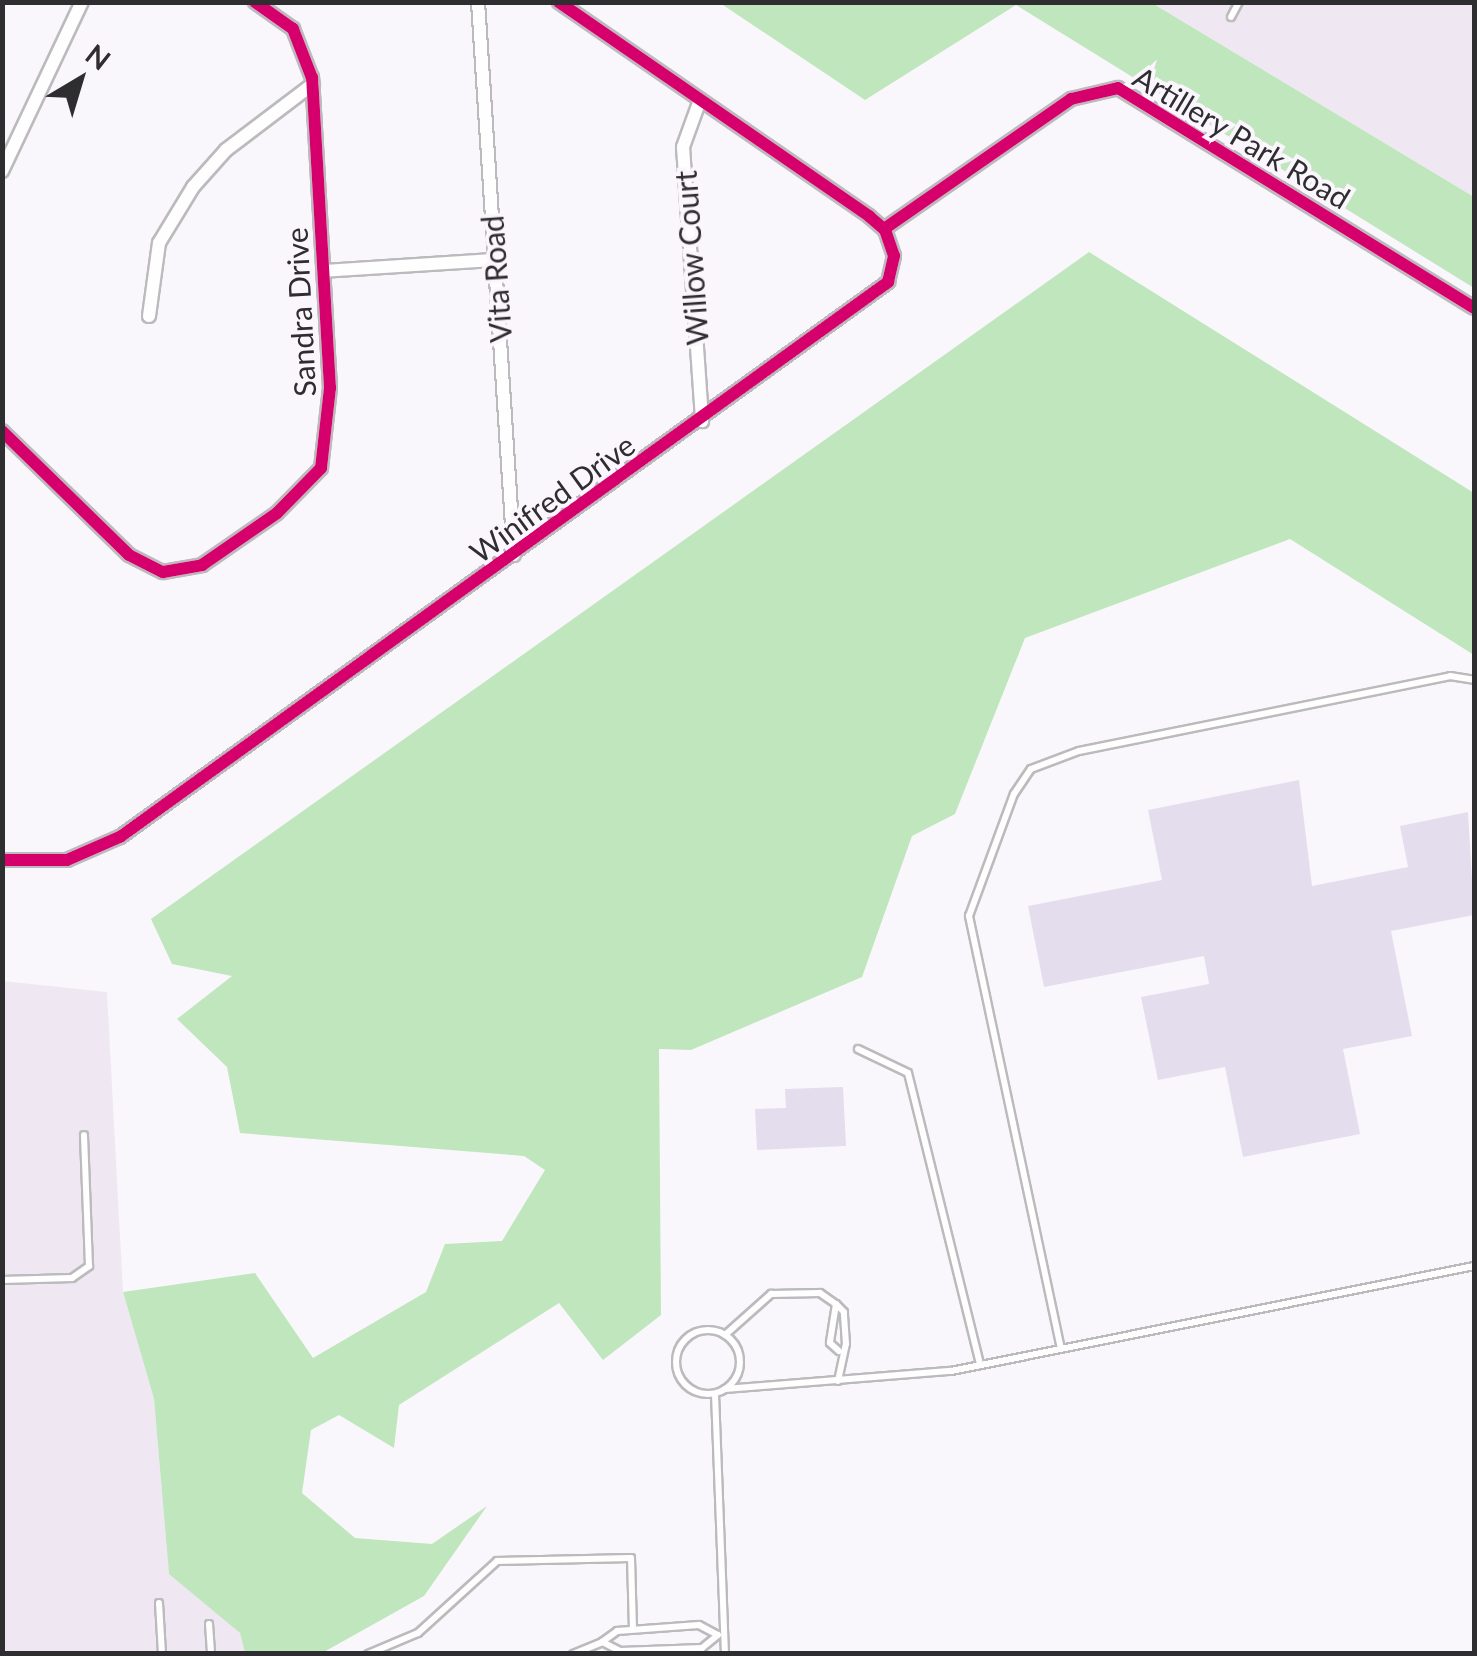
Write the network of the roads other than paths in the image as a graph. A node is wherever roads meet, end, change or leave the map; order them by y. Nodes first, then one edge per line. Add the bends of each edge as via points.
1 (82, 2) edge
2 (255, 2) edge
3 (478, 2) edge
4 (558, 2) edge
5 (1239, 2) edge
6 (1231, 16) dead end
7 (312, 84) junction
8 (700, 100) junction
9 (2, 171) edge
10 (884, 228) junction
11 (495, 260) junction
12 (323, 271) junction
13 (1474, 308) edge
14 (149, 316) dead end
15 (702, 421) junction
16 (2, 430) edge
17 (514, 555) junction
18 (1474, 680) edge
19 (2, 860) edge
20 (858, 1049) dead end
21 (84, 1135) dead end
22 (1474, 1266) edge
23 (2, 1280) edge
24 (836, 1304) junction
25 (725, 1335) junction
26 (1061, 1349) junction
27 (839, 1351) junction
28 (980, 1365) junction
29 (838, 1381) junction
30 (725, 1390) junction
31 (715, 1394) junction
32 (159, 1603) dead end
33 (209, 1624) dead end
34 (634, 1629) junction
35 (721, 1635) junction
36 (602, 1642) junction
37 (162, 1654) edge
38 (211, 1654) edge
39 (368, 1654) edge
40 (573, 1654) edge
41 (725, 1654) edge

1 - 9 street
2 - 7 street, Sandra Drive via 293,30
3 - 11 street, Vita Road
4 - 8 street
5 - 6 lane
7 - 12 street, Sandra Drive
7 - 14 street via 226,150 193,188 158,243
8 - 10 street
8 - 15 street, Willow Court via 683,148
10 - 13 street, Artillery Park Road via 1071,99 1118,88
10 - 15 street, Winifred Drive via 894,256 880,291
11 - 12 street
11 - 17 street, Vita Road
12 - 16 street, Sandra Drive via 331,432 321,468 276,513 202,565 182,573 145,568
15 - 17 street, Winifred Drive
17 - 19 street, Winifred Drive via 120,837 67,860
18 - 26 lane via 1450,676 1079,751 1031,769 1014,794 969,916
20 - 28 lane via 908,1073
21 - 23 lane via 89,1266 72,1278
22 - 26 lane
24 - 25 lane via 820,1293 771,1294
24 - 27 lane via 844,1312
24 - 27 lane via 830,1343
25 - 30 lane via 740,1361
25 - 31 lane via 696,1332 676,1354 684,1384
26 - 28 lane
27 - 29 lane
28 - 29 lane
29 - 30 lane
30 - 31 lane
31 - 35 lane
32 - 37 lane
33 - 38 lane
34 - 35 lane via 699,1625
34 - 36 lane
34 - 39 lane via 632,1558 497,1561 418,1633
35 - 36 lane via 702,1648 620,1651
35 - 41 lane
36 - 40 lane

